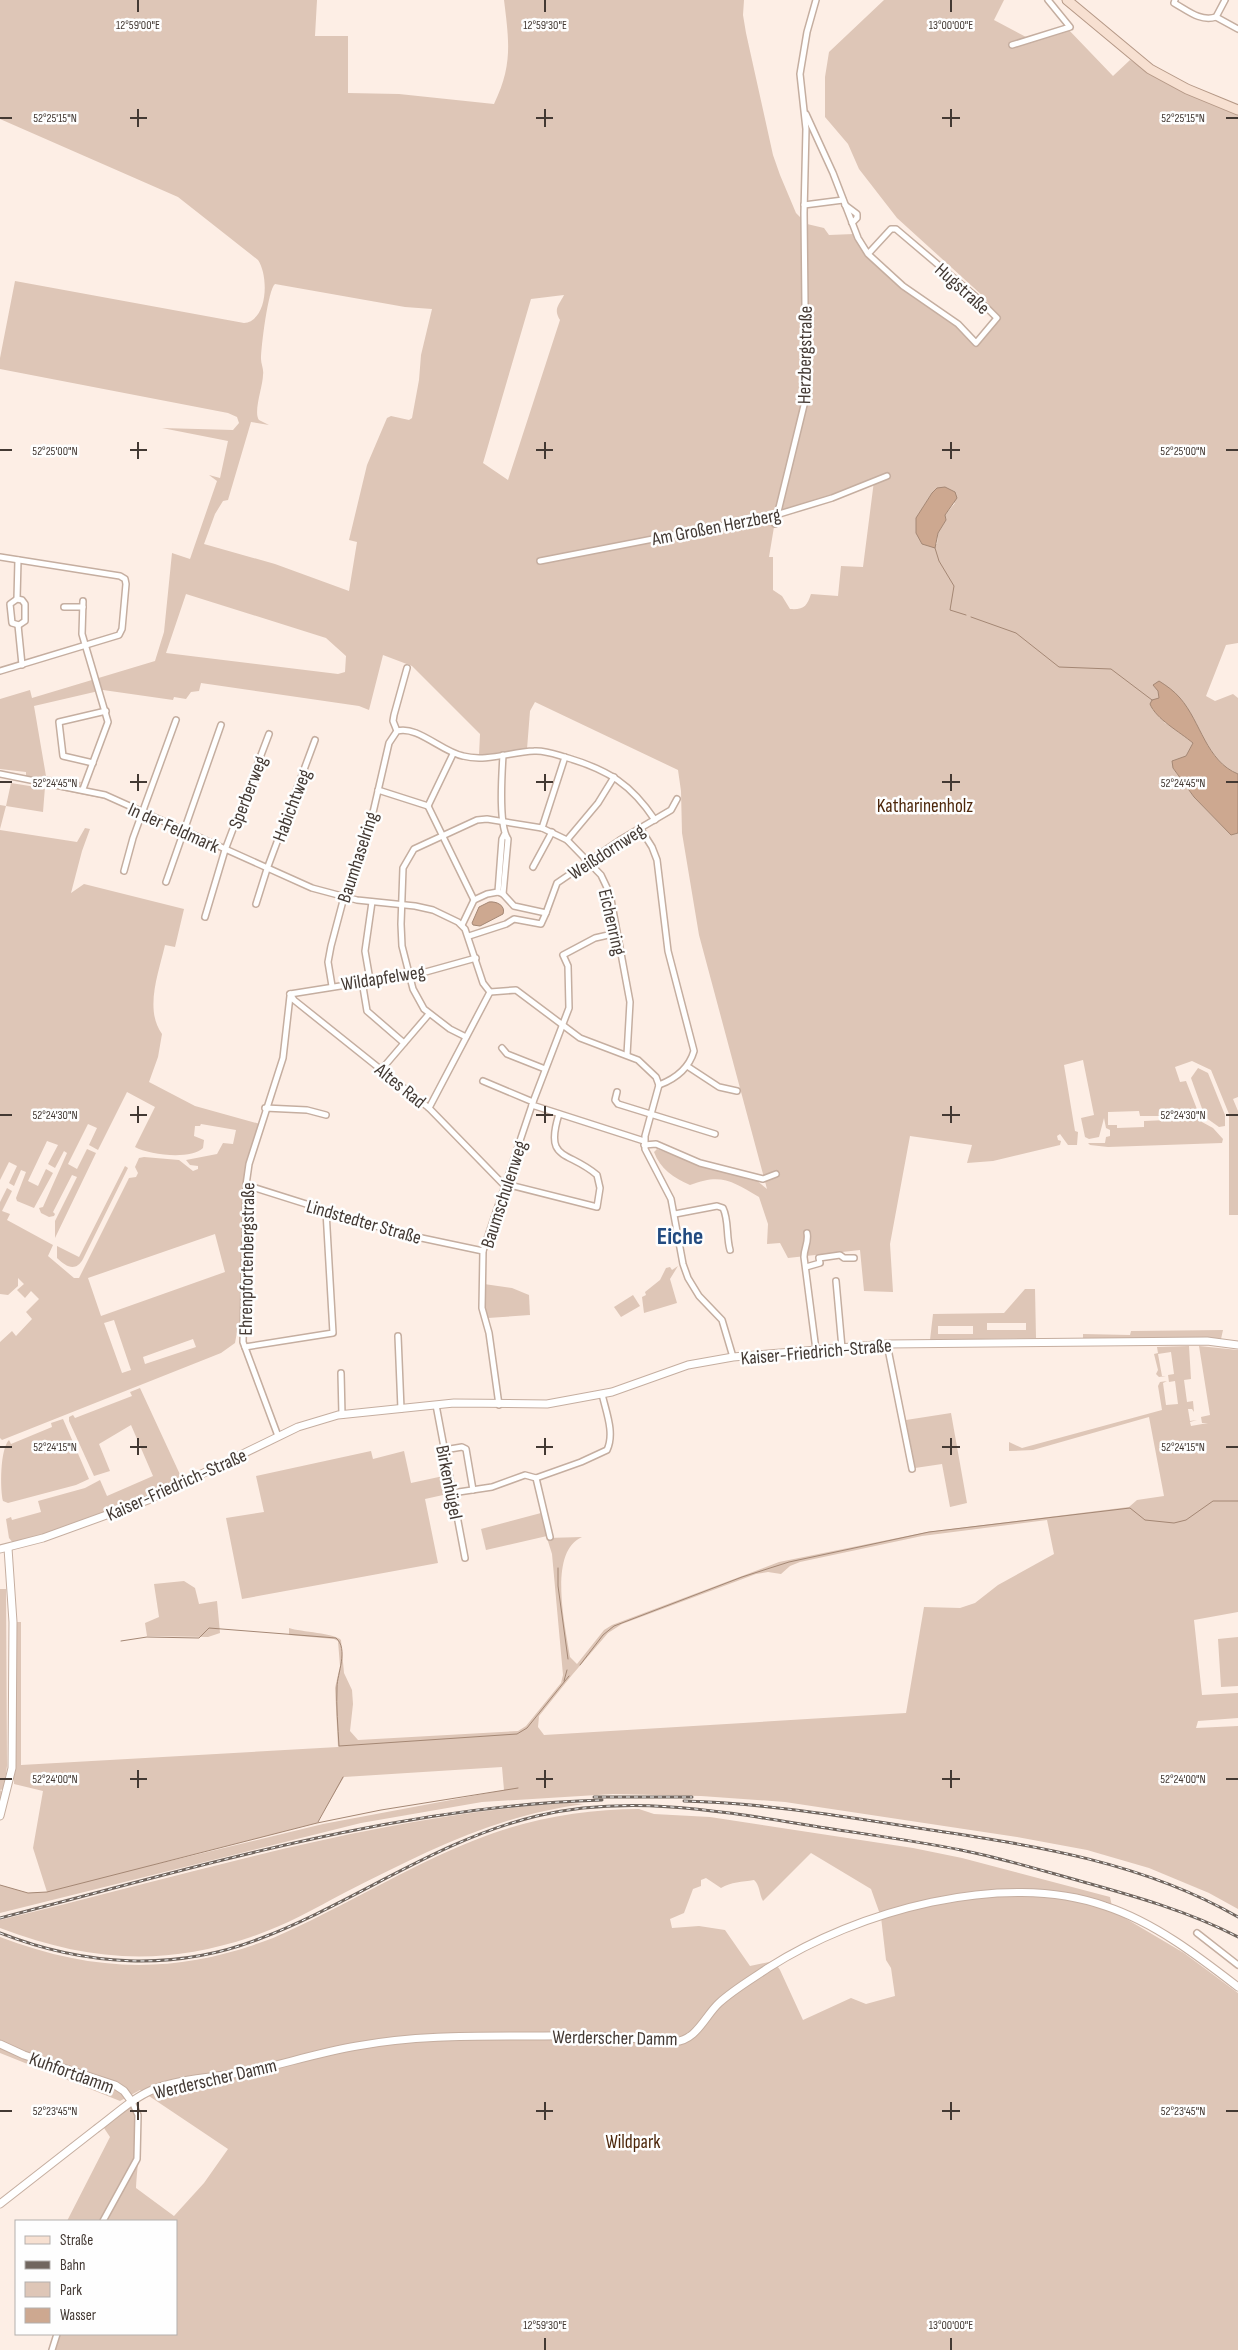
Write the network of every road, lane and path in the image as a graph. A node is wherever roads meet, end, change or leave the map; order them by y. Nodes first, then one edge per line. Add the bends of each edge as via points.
1 (816, 0) edge
2 (1048, 0) edge
3 (1067, 0) edge
4 (1175, 0) edge
5 (1225, 0) edge
6 (1216, 17) junction
7 (1238, 29) edge
8 (1012, 45) dead end
9 (1238, 110) edge
10 (805, 112) junction
11 (844, 202) junction
12 (804, 205) junction
13 (804, 213) joint
14 (868, 254) junction
15 (887, 476) dead end
16 (776, 515) junction
17 (775, 524) dead end
18 (0, 557) edge
19 (18, 560) junction
20 (540, 561) dead end
21 (17, 599) junction
22 (64, 607) dead end
23 (18, 625) junction
24 (86, 645) junction
25 (22, 665) junction
26 (407, 668) dead end
27 (0, 671) edge
28 (106, 711) junction
29 (176, 720) dead end
30 (221, 725) dead end
31 (397, 731) junction
32 (268, 734) dead end
33 (315, 740) dead end
34 (453, 754) junction
35 (503, 755) junction
36 (565, 757) junction
37 (93, 763) junction
38 (0, 774) edge
39 (614, 776) junction
40 (83, 789) junction
41 (378, 790) junction
42 (677, 798) dead end
43 (428, 806) junction
44 (142, 812) junction
45 (655, 820) junction
46 (503, 822) junction
47 (542, 828) junction
48 (640, 828) junction
49 (184, 831) junction
50 (552, 832) junction
51 (441, 835) junction
52 (567, 840) junction
53 (225, 850) junction
54 (588, 862) junction
55 (534, 867) dead end
56 (267, 869) junction
57 (124, 871) dead end
58 (166, 882) dead end
59 (500, 893) junction
60 (344, 897) junction
61 (474, 900) junction
62 (372, 902) junction
63 (256, 904) dead end
64 (402, 904) junction
65 (546, 913) junction
66 (205, 917) dead end
67 (462, 925) junction
68 (617, 933) junction
69 (469, 936) junction
70 (476, 958) junction
71 (409, 974) junction
72 (370, 980) junction
73 (362, 981) junction
74 (332, 986) junction
75 (490, 992) junction
76 (290, 994) junction
77 (429, 1014) junction
78 (562, 1026) junction
79 (466, 1037) junction
80 (404, 1043) junction
81 (502, 1048) dead end
82 (627, 1055) junction
83 (687, 1066) junction
84 (545, 1069) junction
85 (381, 1070) junction
86 (484, 1081) dead end
87 (659, 1084) junction
88 (617, 1092) dead end
89 (737, 1092) dead end
90 (532, 1104) junction
91 (265, 1108) junction
92 (429, 1108) junction
93 (559, 1114) junction
94 (326, 1115) dead end
95 (651, 1115) junction
96 (715, 1134) dead end
97 (644, 1143) junction
98 (776, 1174) dead end
99 (504, 1184) junction
100 (246, 1185) junction
101 (326, 1211) junction
102 (675, 1214) junction
103 (807, 1233) dead end
104 (730, 1250) dead end
105 (483, 1251) junction
106 (854, 1258) dead end
107 (806, 1267) junction
108 (836, 1281) dead end
109 (398, 1336) dead end
110 (887, 1344) junction
111 (1238, 1345) edge
112 (245, 1346) junction
113 (842, 1348) junction
114 (816, 1350) junction
115 (733, 1357) junction
116 (341, 1373) dead end
117 (602, 1394) junction
118 (436, 1405) junction
119 (499, 1405) junction
120 (401, 1409) junction
121 (342, 1415) junction
122 (278, 1436) junction
123 (444, 1450) junction
124 (912, 1469) dead end
125 (536, 1478) junction
126 (474, 1490) junction
127 (452, 1494) junction
128 (550, 1537) dead end
129 (4, 1548) edge
130 (464, 1558) dead end
131 (0, 1816) edge
132 (1197, 1933) dead end
133 (1238, 1965) edge
134 (1238, 1986) edge
135 (0, 2044) edge
136 (132, 2102) junction
137 (0, 2204) edge
138 (104, 2220) edge
139 (57, 2335) edge
140 (52, 2350) edge

1 - 10 street, Hugstraße via 806,32 800,74
2 - 8 street via 1070,27
3 - 9 main road via 1150,69 1187,89
4 - 6 street via 1200,17
5 - 6 street
6 - 7 street
10 - 11 street, Hugstraße
10 - 12 street, Hugstraße
11 - 12 street
11 - 14 street, Hugstraße via 857,214 852,223
12 - 13 street, Hugstraße
13 - 16 street, Herzbergstraße via 806,397
14 - 14 street, Hugstraße via 903,286 958,324 976,343 997,318 896,229 891,229
15 - 16 street, Am Großen Herzberg via 832,498
16 - 17 street, Herzbergstraße
16 - 20 street, Am Großen Herzberg
18 - 19 street
19 - 21 street
19 - 24 street via 125,579 121,633
21 - 23 street via 10,604 10,618
21 - 23 street via 22,600 25,606 25,620
22 - 24 street via 83,604 81,630
23 - 25 street
24 - 25 street
24 - 28 street
25 - 27 street
26 - 31 street, Baumhaselring via 393,721
28 - 37 street via 107,728
28 - 37 street via 59,722 64,758
29 - 44 street
30 - 49 street
31 - 34 street via 410,730
31 - 41 street, Baumhaselring via 390,743
32 - 53 street, Sperberweg
33 - 56 street, Habichtweg
34 - 35 street via 474,758
34 - 43 street
35 - 36 street via 537,751
35 - 46 street
36 - 39 street
36 - 47 street
37 - 40 street
38 - 40 street, In der Feldmark
39 - 45 street via 638,796
39 - 52 street via 598,804
40 - 44 street, In der Feldmark
41 - 43 street
41 - 60 street, Baumhaselring via 366,843
42 - 45 street, Weißdornweg via 671,810
43 - 51 street
44 - 49 street, In der Feldmark
44 - 57 street
45 - 48 street, Weißdornweg
46 - 47 street, Eichenring
46 - 51 street, Eichenring via 477,820
46 - 59 street via 508,852
47 - 50 street, Eichenring
48 - 54 street, Weißdornweg
48 - 83 street via 657,860 670,959 694,1044
49 - 53 street, In der Feldmark
49 - 58 street
50 - 52 street, Eichenring
50 - 55 street
51 - 61 street
51 - 64 street, Eichenring via 414,849 407,860 401,882
52 - 54 street, Eichenring
53 - 56 street, In der Feldmark
53 - 66 street, Sperberweg
54 - 65 street, Weißdornweg via 557,883
54 - 68 street, Eichenring via 608,888
56 - 60 street, In der Feldmark
56 - 63 street, Habichtweg
59 - 61 street
59 - 65 street via 514,906
60 - 62 street, In der Feldmark
60 - 74 street, Baumhaselring via 328,962
61 - 67 street
62 - 64 street, In der Feldmark
62 - 72 street via 365,951
64 - 67 street, In der Feldmark via 427,907
64 - 71 street, Eichenring via 401,935
65 - 69 street via 541,924 514,919
67 - 69 street
68 - 78 street, Baumschulenweg via 589,940 563,955 568,966 570,1000
68 - 82 street, Eichenring via 630,1002
69 - 70 street
70 - 71 street, Wildapfelweg
70 - 75 street via 483,983
71 - 72 street, Wildapfelweg
71 - 77 street, Eichenring via 417,999
72 - 73 street, Wildapfelweg
73 - 74 street, Wildapfelweg
73 - 80 street via 367,1011
74 - 76 street, Wildapfelweg
75 - 78 street via 516,990
75 - 79 street
76 - 85 street, Altes Rad
76 - 91 street, Ehrenpfortenbergstraße via 283,1058
77 - 79 street, Eichenring
77 - 80 street
78 - 82 street via 594,1044
78 - 84 street, Baumschulenweg
79 - 92 street
80 - 85 street
81 - 84 street via 507,1054
82 - 87 street via 647,1068
83 - 87 street via 673,1079
83 - 89 street via 719,1087
84 - 90 street, Baumschulenweg
85 - 92 street, Altes Rad
86 - 90 street
87 - 95 street
88 - 95 street via 615,1100 618,1104
90 - 93 street
90 - 99 street, Baumschulenweg
91 - 94 street via 307,1110
91 - 100 street, Ehrenpfortenbergstraße
92 - 99 street, Altes Rad
93 - 97 street
93 - 99 street via 553,1134 554,1143 561,1154 597,1175 600,1188 597,1207
95 - 96 street
95 - 97 street
97 - 98 street via 656,1144 700,1163 763,1179
97 - 102 street via 649,1160 666,1186
99 - 105 street, Baumschulenweg
100 - 101 street, Lindstedter Straße
100 - 112 street, Ehrenpfortenbergstraße
101 - 105 street, Lindstedter Straße via 398,1233
101 - 112 street via 333,1333
102 - 104 street via 717,1206 723,1208
102 - 115 street via 688,1278 699,1296 722,1320
103 - 107 street via 804,1248
105 - 119 street, Baumschulenweg via 482,1308 489,1333
106 - 107 street via 844,1258 840,1254 819,1258 820,1263
107 - 114 street
108 - 113 street
109 - 120 street
110 - 111 street, Kaiser-Friedrich-Straße via 1207,1341
110 - 113 street, Kaiser-Friedrich-Straße
110 - 124 street
112 - 122 street, Ehrenpfortenbergstraße
113 - 114 street, Kaiser-Friedrich-Straße
114 - 115 street, Kaiser-Friedrich-Straße
115 - 117 street, Kaiser-Friedrich-Straße via 674,1368
116 - 121 street
117 - 119 street, Kaiser-Friedrich-Straße via 547,1404
117 - 125 street via 611,1433 607,1450
118 - 119 street, Kaiser-Friedrich-Straße
118 - 120 street, Kaiser-Friedrich-Straße
118 - 123 street, Birkenhügel
120 - 121 street, Kaiser-Friedrich-Straße
121 - 122 street, Kaiser-Friedrich-Straße via 314,1421
122 - 129 street, Kaiser-Friedrich-Straße via 148,1500 93,1521
123 - 126 street via 466,1449
123 - 127 street, Birkenhügel
125 - 126 street via 525,1475
125 - 128 street
126 - 127 street
127 - 130 street, Birkenhügel
129 - 131 street via 13,1622 12,1765
132 - 133 street
134 - 136 street, Werderscher Damm via 1198,1956 1126,1914 1102,1905 1043,1895 971,1895 902,1910 847,1929 797,1952 724,1999 696,2032 681,2041 521,2036 379,2042 252,2071 165,2086 151,2090
135 - 136 street, Kuhfortdamm via 115,2085
136 - 137 street, Werderscher Damm
136 - 138 street, Kuhfortdamm via 138,2115 137,2159
139 - 140 street

